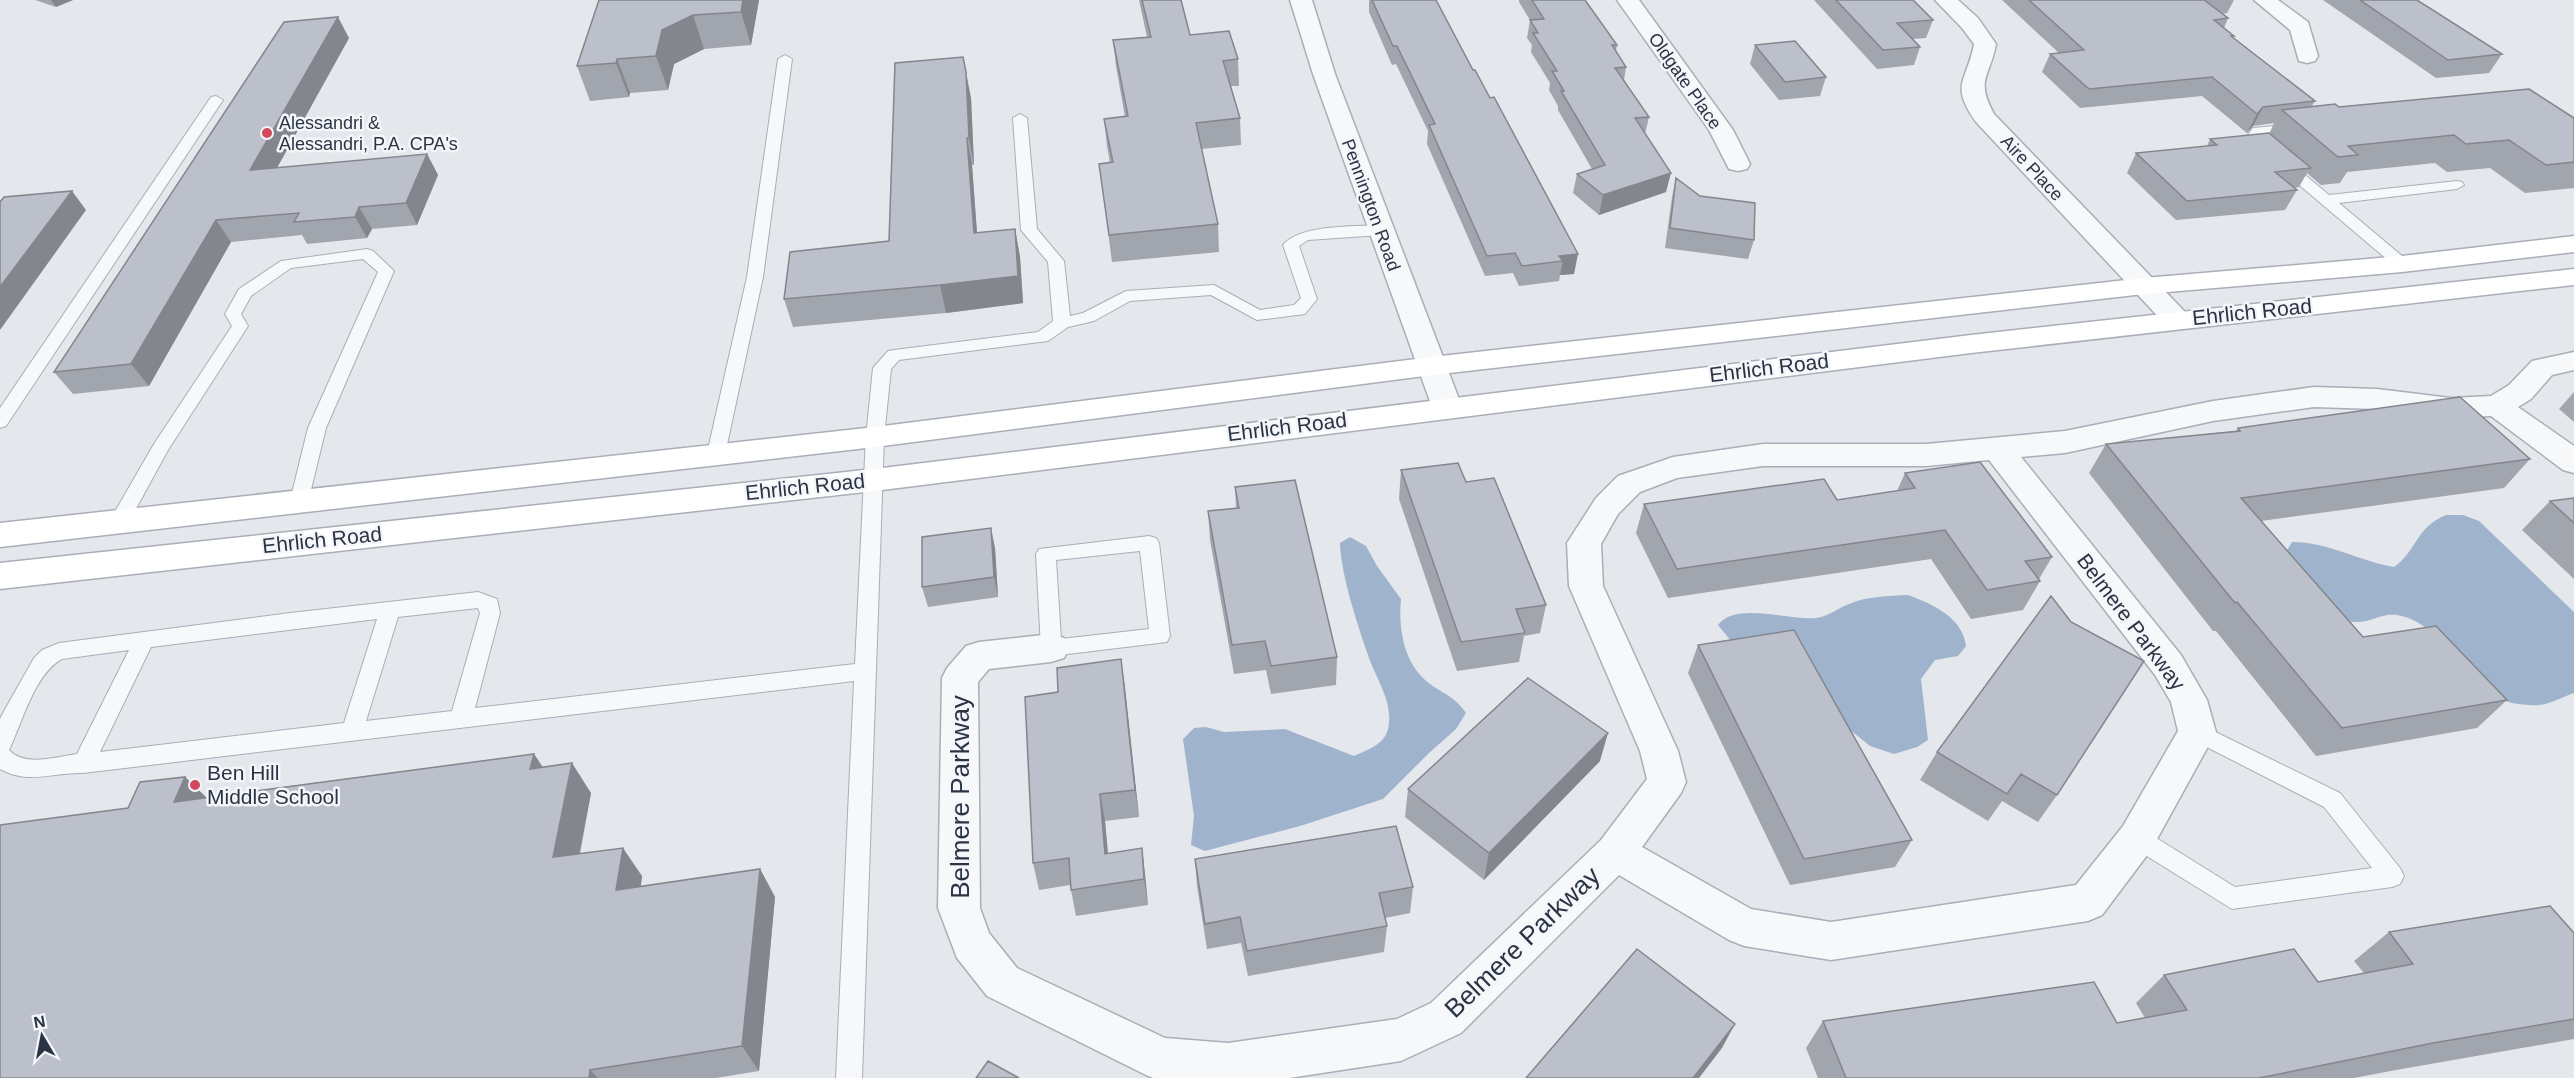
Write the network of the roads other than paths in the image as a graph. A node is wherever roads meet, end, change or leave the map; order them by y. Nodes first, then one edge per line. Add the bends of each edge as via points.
1 (1301, 0) edge
2 (1628, 0) edge
3 (1946, 0) edge
4 (2265, 0) edge
5 (2307, 56) dead end
6 (785, 59) dead end
7 (216, 100) dead end
8 (1020, 118) dead end
9 (2313, 126) edge
10 (1738, 165) dead end
11 (2457, 185) dead end
12 (2326, 200) junction
13 (1380, 230) junction
14 (2574, 244) edge
15 (2402, 264) junction
16 (2574, 278) edge
17 (2144, 286) junction
18 (2177, 320) junction
19 (1062, 323) junction
20 (2574, 361) edge
21 (1432, 366) junction
22 (2497, 406) junction
23 (1447, 407) junction
24 (0, 422) edge
25 (876, 436) junction
26 (1998, 449) junction
27 (716, 453) junction
28 (2574, 462) edge
29 (874, 480) junction
30 (300, 501) junction
31 (120, 522) junction
32 (0, 535) edge
33 (0, 576) edge
34 (390, 610) junction
35 (144, 640) junction
36 (1051, 648) junction
37 (866, 671) junction
38 (462, 719) junction
39 (352, 732) junction
40 (2197, 732) junction
41 (0, 746) edge
42 (0, 754) edge
43 (83, 764) junction
44 (2137, 838) junction
45 (1615, 852) junction
46 (849, 1078) edge

1 - 13 street, Pennington Road
2 - 10 street, Oldgate Place via 1720,130
3 - 17 street, Aire Place via 1985,44 1983,61 1971,80 1971,96 1984,117
4 - 5 street via 2300,27
6 - 27 lane via 755,277
7 - 24 lane
8 - 19 lane via 1029,230 1056,261
9 - 12 lane via 2258,131 2254,136
11 - 12 lane
12 - 15 lane
13 - 19 lane via 1304,236 1291,245 1309,299 1299,310 1257,315 1214,290 1126,296 1088,317
13 - 21 street, Pennington Road
14 - 15 main road, Ehrlich Road
15 - 17 main road, Ehrlich Road
16 - 18 main road, Ehrlich Road
17 - 18 street, Aire Place
17 - 21 main road, Ehrlich Road
18 - 23 main road, Ehrlich Road
19 - 25 lane via 1042,337 894,355 882,368
20 - 22 street via 2542,368 2520,392
21 - 23 street, Pennington Road
21 - 25 main road, Ehrlich Road
22 - 26 street, Belmere Parkway via 2451,408 2377,399 2314,397 2213,411 2066,442
22 - 28 street
23 - 29 main road, Ehrlich Road
25 - 27 main road, Ehrlich Road
25 - 29 lane
26 - 40 street, Belmere Parkway via 2168,665 2189,700
26 - 45 street, Belmere Parkway via 1926,455 1764,455 1673,468 1629,484 1607,506 1584,543 1586,586 1659,751 1667,782
27 - 30 main road, Ehrlich Road
29 - 33 main road, Ehrlich Road
29 - 37 lane
30 - 31 main road, Ehrlich Road
30 - 31 lane via 317,428 386,271 367,254 287,264 245,293 233,314 240,326 160,448
31 - 32 main road, Ehrlich Road
34 - 35 lane
34 - 38 lane via 478,600 490,604
34 - 39 lane
35 - 41 lane via 70,648 46,658
35 - 43 lane
36 - 36 lane, Belmere Parkway via 1160,636 1149,543 1046,554
36 - 45 street, Belmere Parkway via 979,656 960,678 959,908 972,944 1002,982 1162,1060 1228,1065 1401,1040 1446,1018
37 - 38 lane
37 - 46 lane
38 - 39 lane
39 - 43 lane
40 - 44 street, Belmere Parkway
40 - 44 lane via 2332,800 2392,876 2232,898
42 - 43 lane via 3,761 18,768
44 - 45 street, Belmere Parkway via 2088,902 1831,941 1744,927

